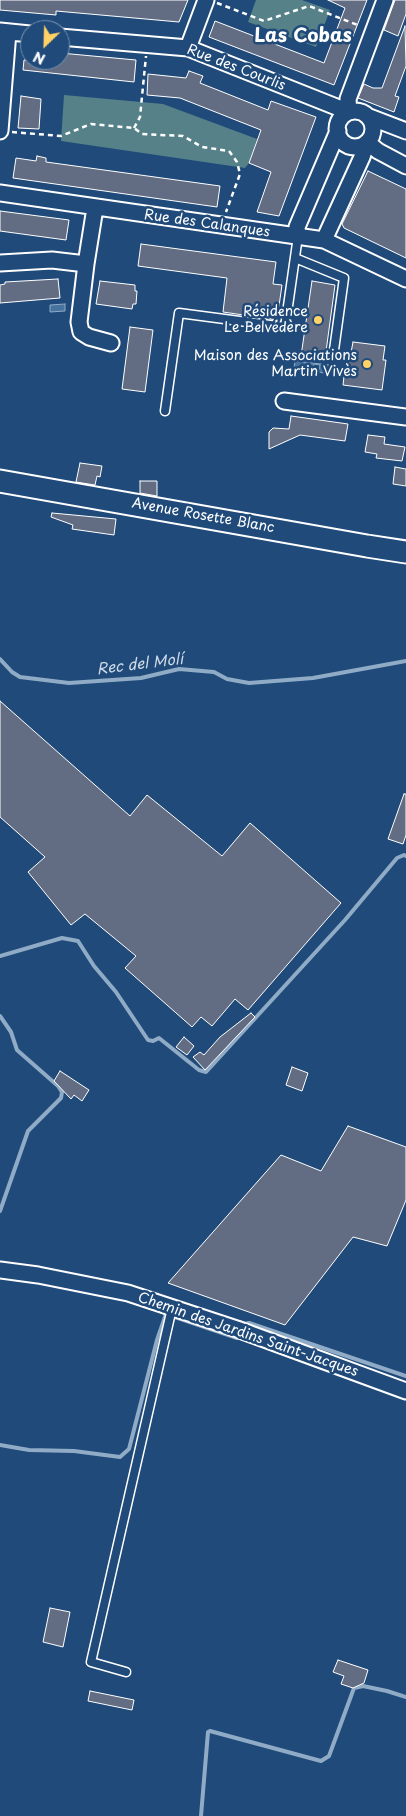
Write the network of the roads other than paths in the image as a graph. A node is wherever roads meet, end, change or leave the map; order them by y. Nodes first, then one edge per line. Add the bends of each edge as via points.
1 (208, 0) edge
2 (385, 0) edge
3 (4, 32) edge
4 (20, 33) edge
5 (70, 38) edge
6 (188, 48) junction
7 (349, 112) junction
8 (367, 116) junction
9 (0, 131) edge
10 (338, 131) junction
11 (406, 131) edge
12 (367, 142) junction
13 (406, 166) edge
14 (0, 193) edge
15 (95, 208) junction
16 (298, 236) junction
17 (324, 240) junction
18 (295, 258) junction
19 (0, 263) edge
20 (86, 264) junction
21 (406, 279) edge
22 (111, 343) dead end
23 (334, 350) dead end
24 (284, 401) dead end
25 (165, 411) dead end
26 (406, 417) edge
27 (0, 481) edge
28 (406, 552) edge
29 (0, 1270) edge
30 (171, 1314) junction
31 (406, 1392) edge
32 (126, 1672) dead end

1 - 6 street
2 - 7 street via 348,99
3 - 4 street
3 - 9 street
5 - 6 street, Rue des Courlis
6 - 7 street, Rue des Courlis
7 - 8 street
7 - 10 street via 340,120
8 - 11 street
8 - 12 street via 373,132
10 - 12 street via 342,141 352,146
10 - 16 street via 297,227
12 - 13 street via 378,152
12 - 17 street
14 - 15 street, Rue des Calanques
15 - 16 street, Rue des Calanques
15 - 20 street
16 - 17 street, Rue des Calanques
16 - 18 lane
17 - 21 street, Rue des Calanques
18 - 23 lane via 344,278
18 - 25 lane via 286,327 179,313
19 - 20 street via 52,260
20 - 22 street via 79,322 81,332 89,338
24 - 26 street
27 - 28 main road, Avenue Rosette Blanc
29 - 30 street, Chemin des Jardins Saint-Jacques via 38,1274 119,1292
30 - 31 street, Chemin des Jardins Saint-Jacques via 237,1328
30 - 32 lane via 91,1662

